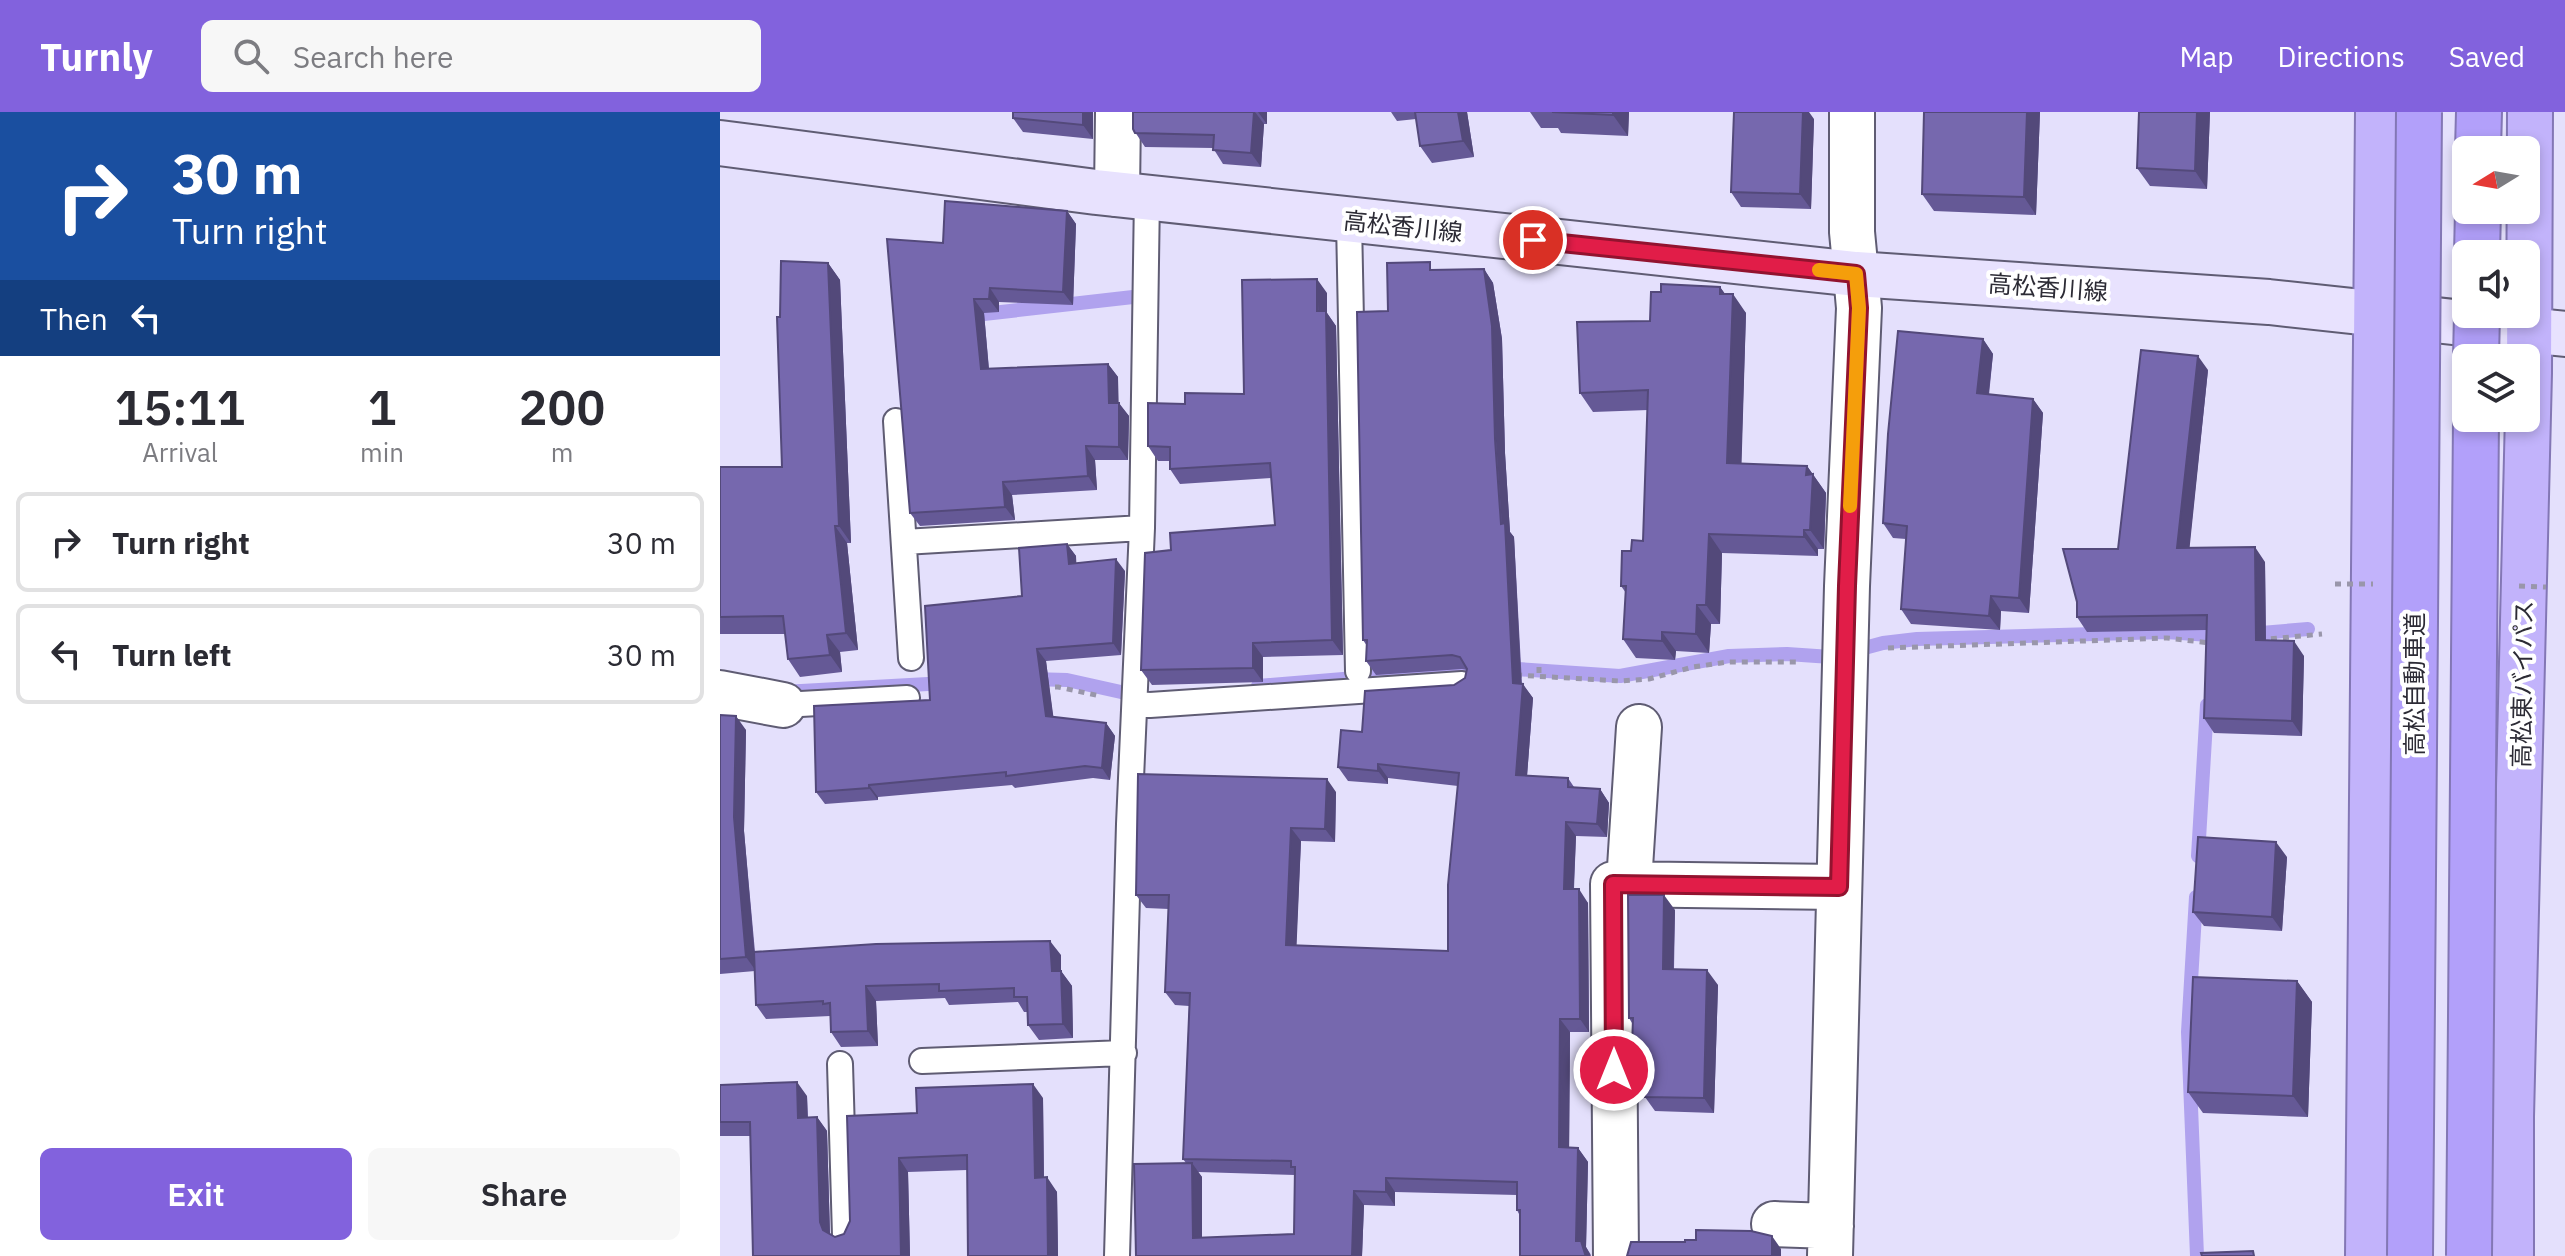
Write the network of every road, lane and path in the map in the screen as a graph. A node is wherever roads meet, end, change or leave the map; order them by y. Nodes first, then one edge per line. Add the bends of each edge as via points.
1 (1118, 112) edge
2 (1852, 112) edge
3 (2378, 112) edge
4 (2419, 112) edge
5 (2479, 112) edge
6 (2530, 112) edge
7 (2478, 136) edge
8 (720, 143) edge
9 (1132, 195) junction
10 (1349, 221) junction
11 (1856, 274) junction
12 (2376, 313) junction
13 (2547, 332) edge
14 (896, 421) dead end
15 (2476, 432) edge
16 (1142, 528) junction
17 (904, 542) junction
18 (911, 658) dead end
19 (1358, 671) dead end
20 (1462, 684) edge
21 (1031, 687) edge
22 (720, 693) edge
23 (907, 698) edge
24 (1136, 704) junction
25 (783, 705) joint
26 (1639, 727) dead end
27 (1629, 883) junction
28 (1839, 887) junction
29 (1124, 1053) junction
30 (922, 1061) dead end
31 (840, 1064) dead end
32 (1774, 1224) dead end
33 (845, 1236) edge
34 (1830, 1241) edge
35 (1117, 1256) edge
36 (1616, 1256) edge
37 (2368, 1256) edge
38 (2410, 1256) edge
39 (2469, 1256) edge
40 (2511, 1256) edge

1 - 9 street
2 - 11 street
3 - 12 highway
4 - 38 highway, 高松自動車道, bridge
5 - 7 highway
6 - 13 highway, 高松東バイパス
8 - 9 main road, 高松香川線
9 - 10 main road, 高松香川線
9 - 16 lane
10 - 11 main road, 高松香川線
10 - 19 lane
11 - 12 main road, 高松香川線
11 - 28 street
12 - 13 main road, 高松香川線
12 - 37 highway
13 - 40 highway, 高松東バイパス via 2511,1117
14 - 17 lane
15 - 39 highway, bridge
16 - 17 lane
16 - 24 lane
17 - 18 lane
20 - 24 lane
21 - 24 path via 1058,687
22 - 25 street
23 - 25 lane
24 - 29 lane
26 - 27 street
27 - 28 street
27 - 36 street via 1613,884
28 - 34 street
29 - 30 lane
29 - 35 lane
31 - 33 lane
32 - 34 street

